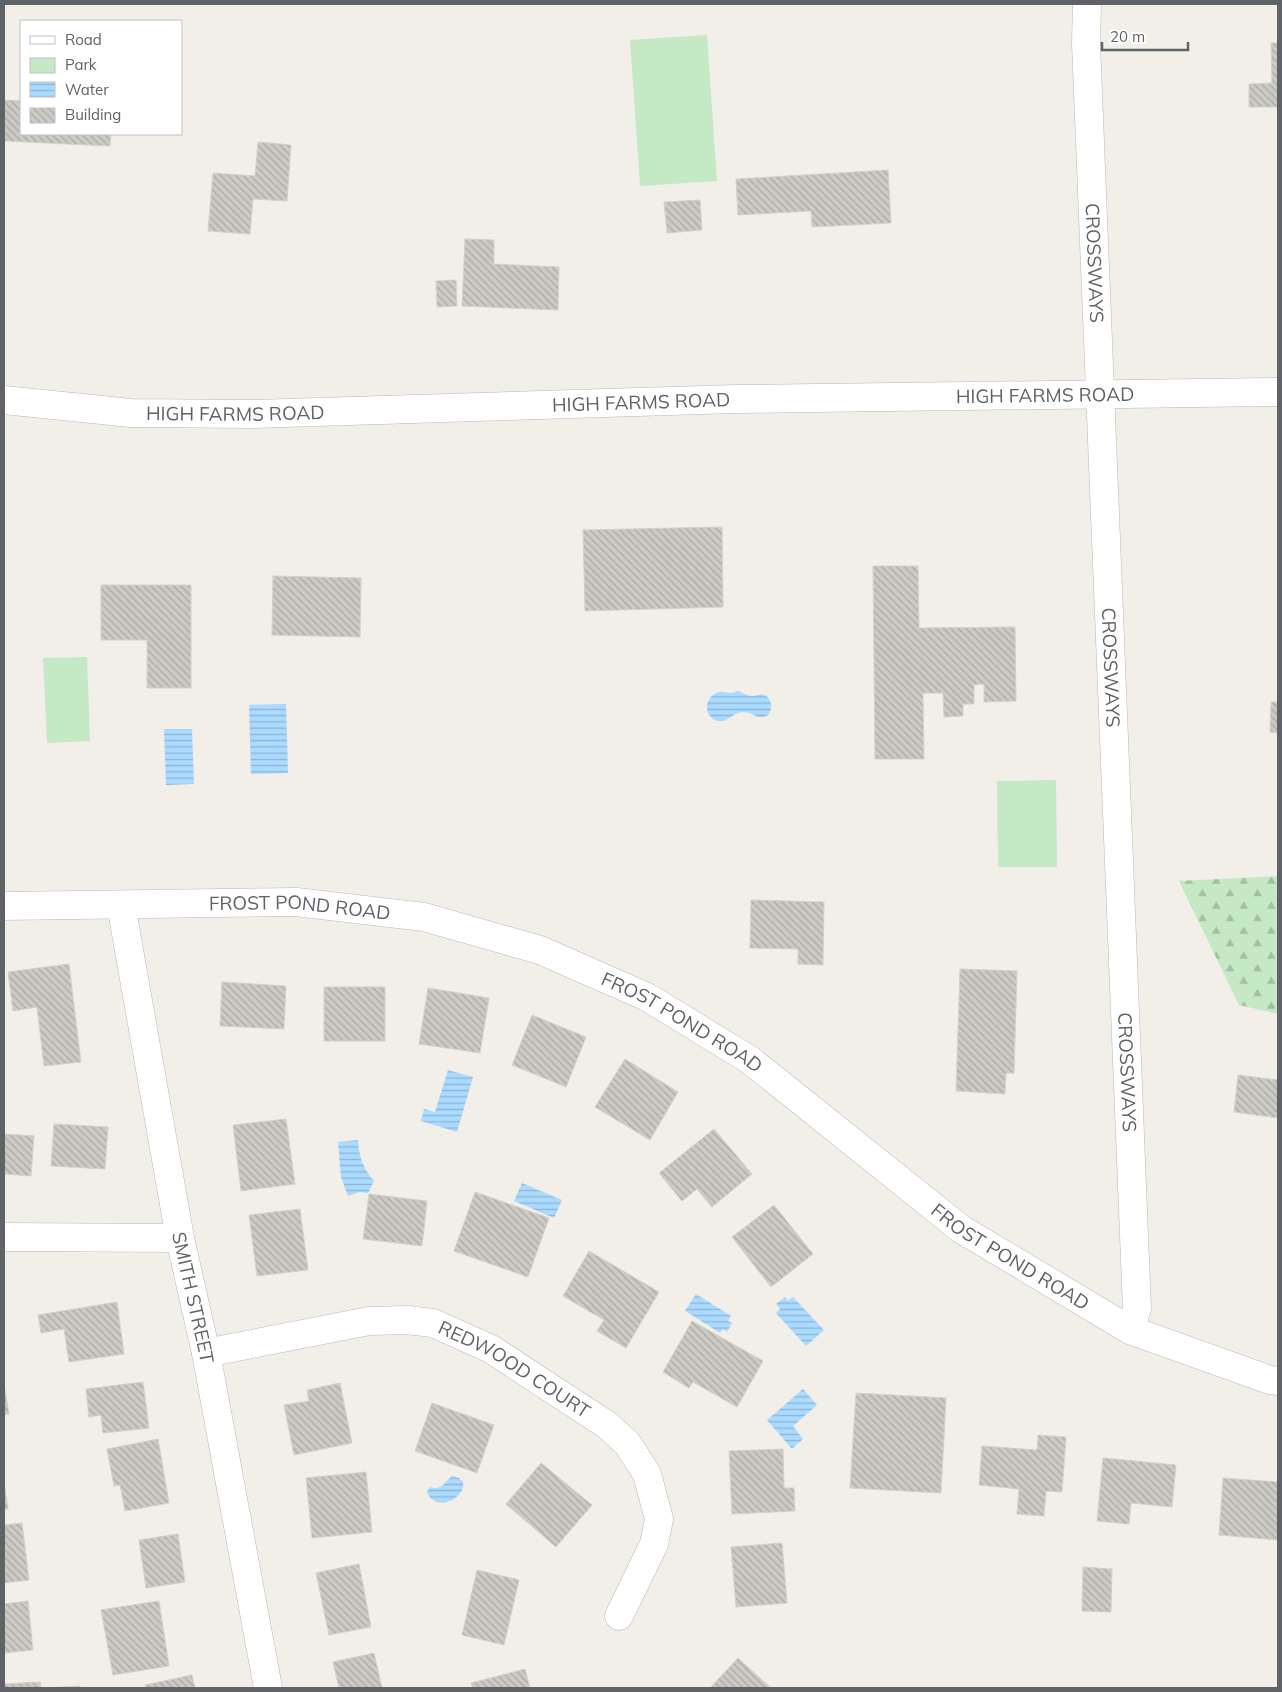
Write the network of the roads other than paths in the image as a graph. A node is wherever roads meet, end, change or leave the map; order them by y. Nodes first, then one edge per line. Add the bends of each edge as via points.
1 (1087, 4) edge
2 (1278, 392) edge
3 (1100, 395) junction
4 (4, 400) edge
5 (121, 905) junction
6 (4, 906) edge
7 (4, 1237) edge
8 (180, 1238) junction
9 (1130, 1330) junction
10 (206, 1353) junction
11 (1278, 1381) edge
12 (620, 1616) dead end
13 (268, 1688) edge

1 - 3 street, CROSSWAYS
2 - 3 street, HIGH FARMS ROAD
3 - 4 street, HIGH FARMS ROAD via 735,399 254,414 131,413
3 - 9 street, CROSSWAYS via 1137,1309
5 - 6 street, FROST POND ROAD
5 - 8 street, SMITH STREET
5 - 9 street, FROST POND ROAD via 296,902 424,917 540,950 647,997 750,1060 961,1229
7 - 8 street
8 - 10 street, SMITH STREET
9 - 11 street, FROST POND ROAD
10 - 12 street, REDWOOD COURT via 369,1321 407,1320 433,1323 491,1349 606,1425 627,1443 647,1474 659,1519 654,1544
10 - 13 street, SMITH STREET

